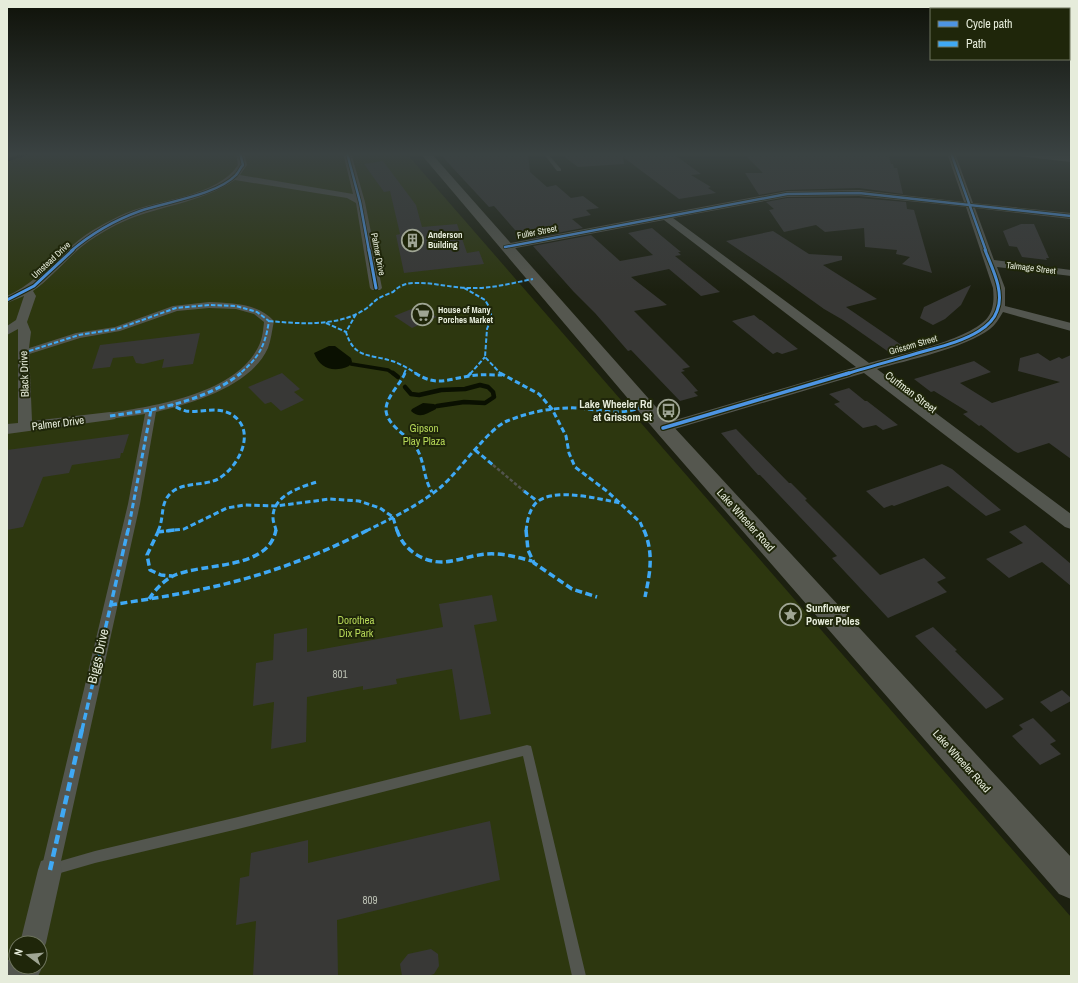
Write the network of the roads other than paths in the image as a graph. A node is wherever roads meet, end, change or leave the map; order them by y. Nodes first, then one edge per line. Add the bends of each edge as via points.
1 (181, 199) edge
2 (355, 199) edge
3 (359, 199) edge
4 (465, 199) edge
5 (756, 199) edge
6 (918, 199) edge
7 (967, 199) edge
8 (360, 202) junction
9 (969, 204) junction
10 (665, 216) junction
11 (1071, 216) edge
12 (505, 247) junction
13 (991, 263) junction
14 (1071, 273) edge
15 (376, 288) dead end
16 (27, 291) junction
17 (7, 300) edge
18 (1000, 308) junction
19 (22, 322) junction
20 (1071, 327) edge
21 (7, 331) edge
22 (23, 353) junction
23 (864, 368) junction
24 (151, 410) junction
25 (110, 416) joint
26 (25, 427) junction
27 (663, 428) junction
28 (7, 429) edge
29 (1071, 524) edge
30 (50, 870) junction
31 (1071, 882) edge
32 (35, 935) edge
33 (579, 976) edge

1 - 16 street, Umstead Drive via 147,209 106,227 79,245
2 - 8 street
3 - 8 street, Palmer Drive
4 - 12 main road, Lake Wheeler Road
5 - 10 street, Fuller Street
6 - 9 street, Fuller Street
7 - 9 street
8 - 15 street, Palmer Drive
9 - 11 street, Fuller Street
9 - 13 street
10 - 12 street, Fuller Street
10 - 23 street, Curfman Street
12 - 27 main road, Lake Wheeler Road
13 - 14 street, Talmage Street
13 - 18 street via 1001,298
16 - 17 street, Umstead Drive
16 - 19 street via 30,296
18 - 20 street
18 - 23 street, Grissom Street via 984,328 971,336
19 - 21 street
19 - 22 street, Black Drive via 25,332
22 - 24 street via 79,335 117,329 176,308 236,306 257,312 269,321 267,337 259,355 238,375 205,394 172,406
22 - 26 street, Black Drive
23 - 27 street, Grissom Street
23 - 29 street, Curfman Street
24 - 25 street
24 - 30 street, Biggs Drive via 134,504
25 - 26 street, Palmer Drive
26 - 28 street, Palmer Drive
27 - 31 main road, Lake Wheeler Road
30 - 32 street, Biggs Drive
30 - 33 lane via 526,750

